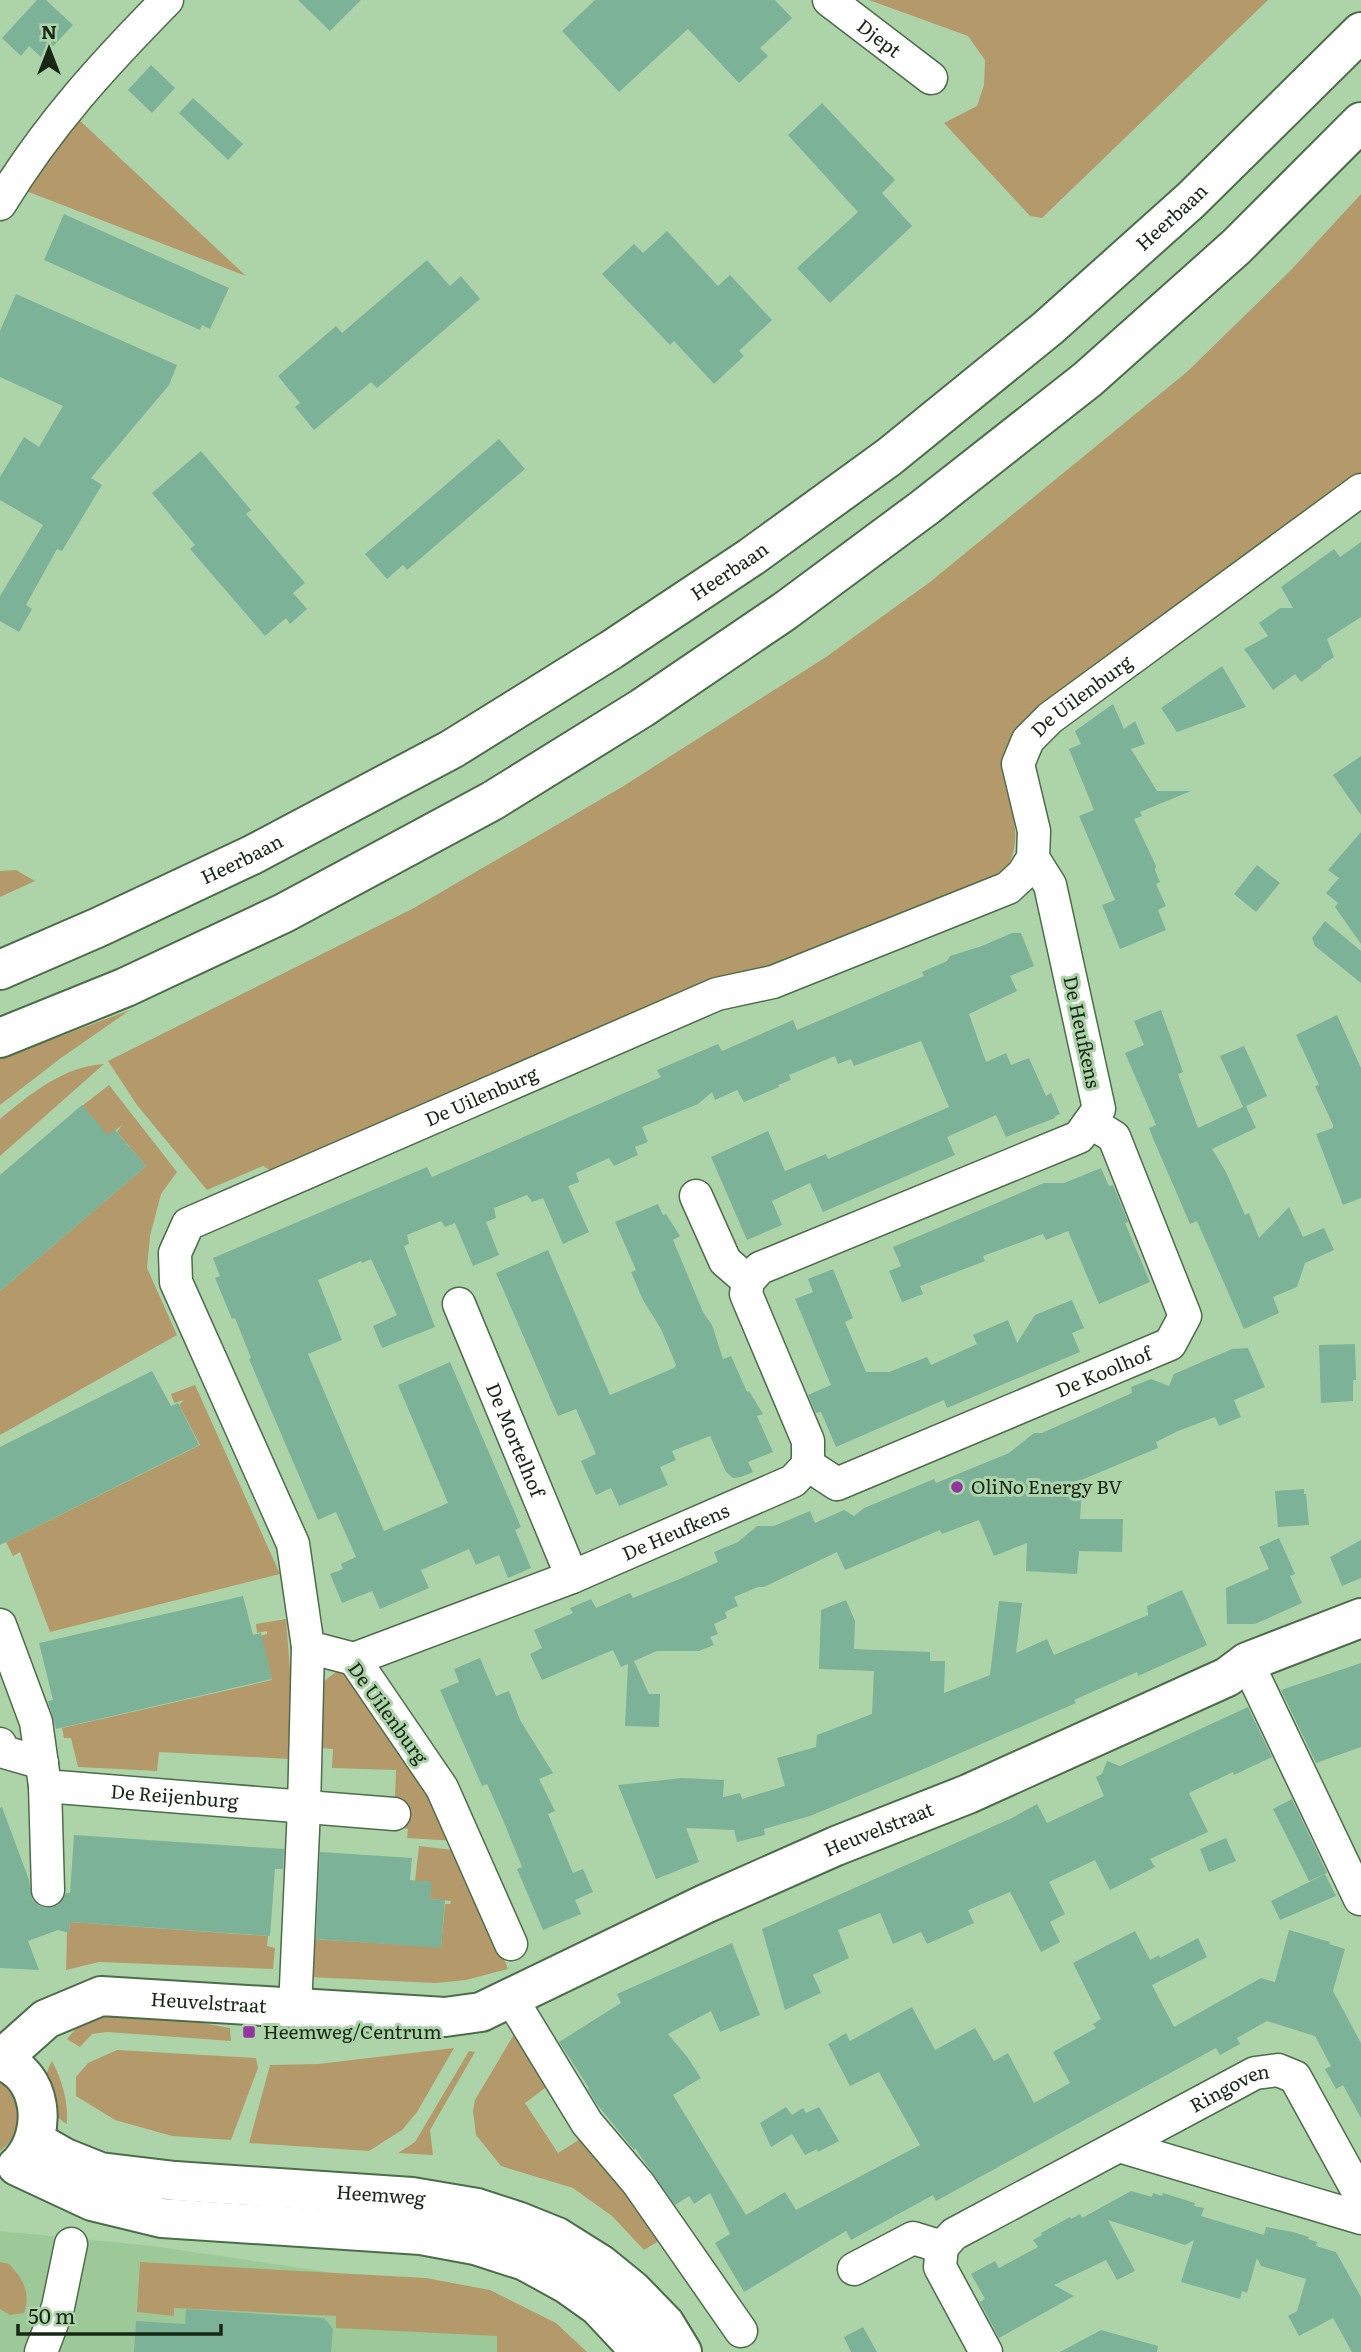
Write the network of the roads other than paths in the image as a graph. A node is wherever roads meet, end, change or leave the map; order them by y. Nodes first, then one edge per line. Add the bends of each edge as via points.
1 (167, 0) edge
2 (829, 0) edge
3 (1361, 32) edge
4 (931, 78) dead end
5 (1361, 122) edge
6 (0, 204) edge
7 (1361, 490) edge
8 (1033, 858) junction
9 (0, 970) edge
10 (0, 1038) edge
11 (1090, 1122) junction
12 (696, 1196) dead end
13 (748, 1280) junction
14 (459, 1304) dead end
15 (808, 1465) junction
16 (572, 1577) junction
17 (1361, 1618) edge
18 (0, 1625) edge
19 (308, 1647) junction
20 (354, 1659) junction
21 (1247, 1662) junction
22 (0, 1744) edge
23 (43, 1774) junction
24 (304, 1808) junction
25 (394, 1814) dead end
26 (48, 1890) dead end
27 (1360, 1899) edge
28 (511, 1944) dead end
29 (512, 1998) junction
30 (73, 2008) junction
31 (295, 2008) junction
32 (0, 2060) edge
33 (32, 2088) junction
34 (1119, 2146) junction
35 (17, 2161) edge
36 (1361, 2197) edge
37 (1361, 2218) edge
38 (71, 2244) dead end
39 (942, 2247) junction
40 (854, 2269) dead end
41 (741, 2331) dead end
42 (41, 2352) edge
43 (641, 2352) edge
44 (682, 2352) edge
45 (986, 2352) edge

1 - 6 street via 79,92
2 - 4 street, Djept
3 - 9 main road, Heerbaan via 1191,200 1048,328 889,457 751,557 452,749 252,855
5 - 10 main road via 1236,247 1088,379 924,508 653,701 492,801 284,913 126,987
7 - 8 street, De Uilenburg via 1050,718 1028,740 1018,764 1034,831
8 - 11 street, De Heufkens via 1050,885 1097,1097 1099,1109
8 - 19 street, De Uilenburg via 1008,888 773,982 717,994 188,1224 175,1253 176,1282 293,1544
11 - 13 street via 1079,1136 760,1268
11 - 15 street, De Koolhof via 1114,1137 1185,1316 1170,1343 837,1484
12 - 13 street via 725,1261
13 - 15 street via 746,1294 807,1441
14 - 16 street, De Mortelhof
15 - 16 street, De Heufkens via 793,1481
16 - 20 street, De Heufkens
17 - 21 main road, Heuvelstraat
18 - 23 street via 36,1722
19 - 20 street, De Uilenburg
19 - 24 street
20 - 28 street, De Uilenburg via 442,1788
21 - 27 street
21 - 29 main road, Heuvelstraat via 1227,1677 968,1794 705,1904
22 - 23 street, De Reijenburg via 4,1752
23 - 24 street, De Reijenburg
23 - 26 street
24 - 25 street, De Reijenburg
24 - 31 street
29 - 31 main road, Heuvelstraat via 481,2011 444,2017
29 - 41 street via 587,2123 638,2183
30 - 31 main road, Heuvelstraat via 101,1996
30 - 32 main road, Heuvelstraat via 46,2019
30 - 33 main road
32 - 33 main road
33 - 35 main road via 39,2122
34 - 36 street, Ringoven via 1255,2073 1278,2070 1295,2077
34 - 37 street
34 - 39 street, Ringoven via 954,2234
35 - 43 main road, Heemweg via 92,2201 162,2218 421,2235 475,2245 525,2261 567,2284 598,2306
35 - 44 main road, Heemweg via 65,2158 100,2172 412,2197 477,2208 557,2237 600,2264 665,2324
38 - 42 street via 58,2307
39 - 40 street via 913,2238
39 - 45 street via 940,2267

